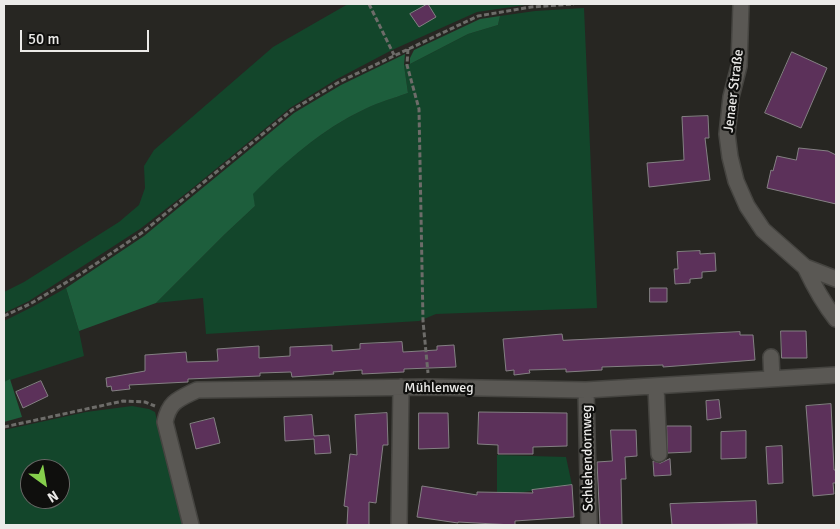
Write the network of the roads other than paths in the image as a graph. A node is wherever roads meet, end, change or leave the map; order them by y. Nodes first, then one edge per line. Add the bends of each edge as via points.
1 (741, 4) edge
2 (805, 267) junction
3 (836, 279) edge
4 (836, 319) edge
5 (771, 357) dead end
6 (836, 375) edge
7 (772, 379) junction
8 (656, 386) junction
9 (401, 388) junction
10 (586, 390) junction
11 (659, 454) dead end
12 (191, 525) edge
13 (399, 525) edge
14 (589, 525) edge

1 - 2 street, Jenaer Straße via 740,66 731,97 727,134 730,157 740,192 754,218
2 - 3 street, Jenaer Straße
2 - 4 street
5 - 7 street
6 - 7 street, Mühlenweg
7 - 8 street, Mühlenweg
8 - 10 street, Mühlenweg
8 - 11 street
9 - 10 street, Mühlenweg
9 - 12 street, Mühlenweg via 197,390 175,401 165,422
9 - 13 street
10 - 14 street, Schlehendornweg

